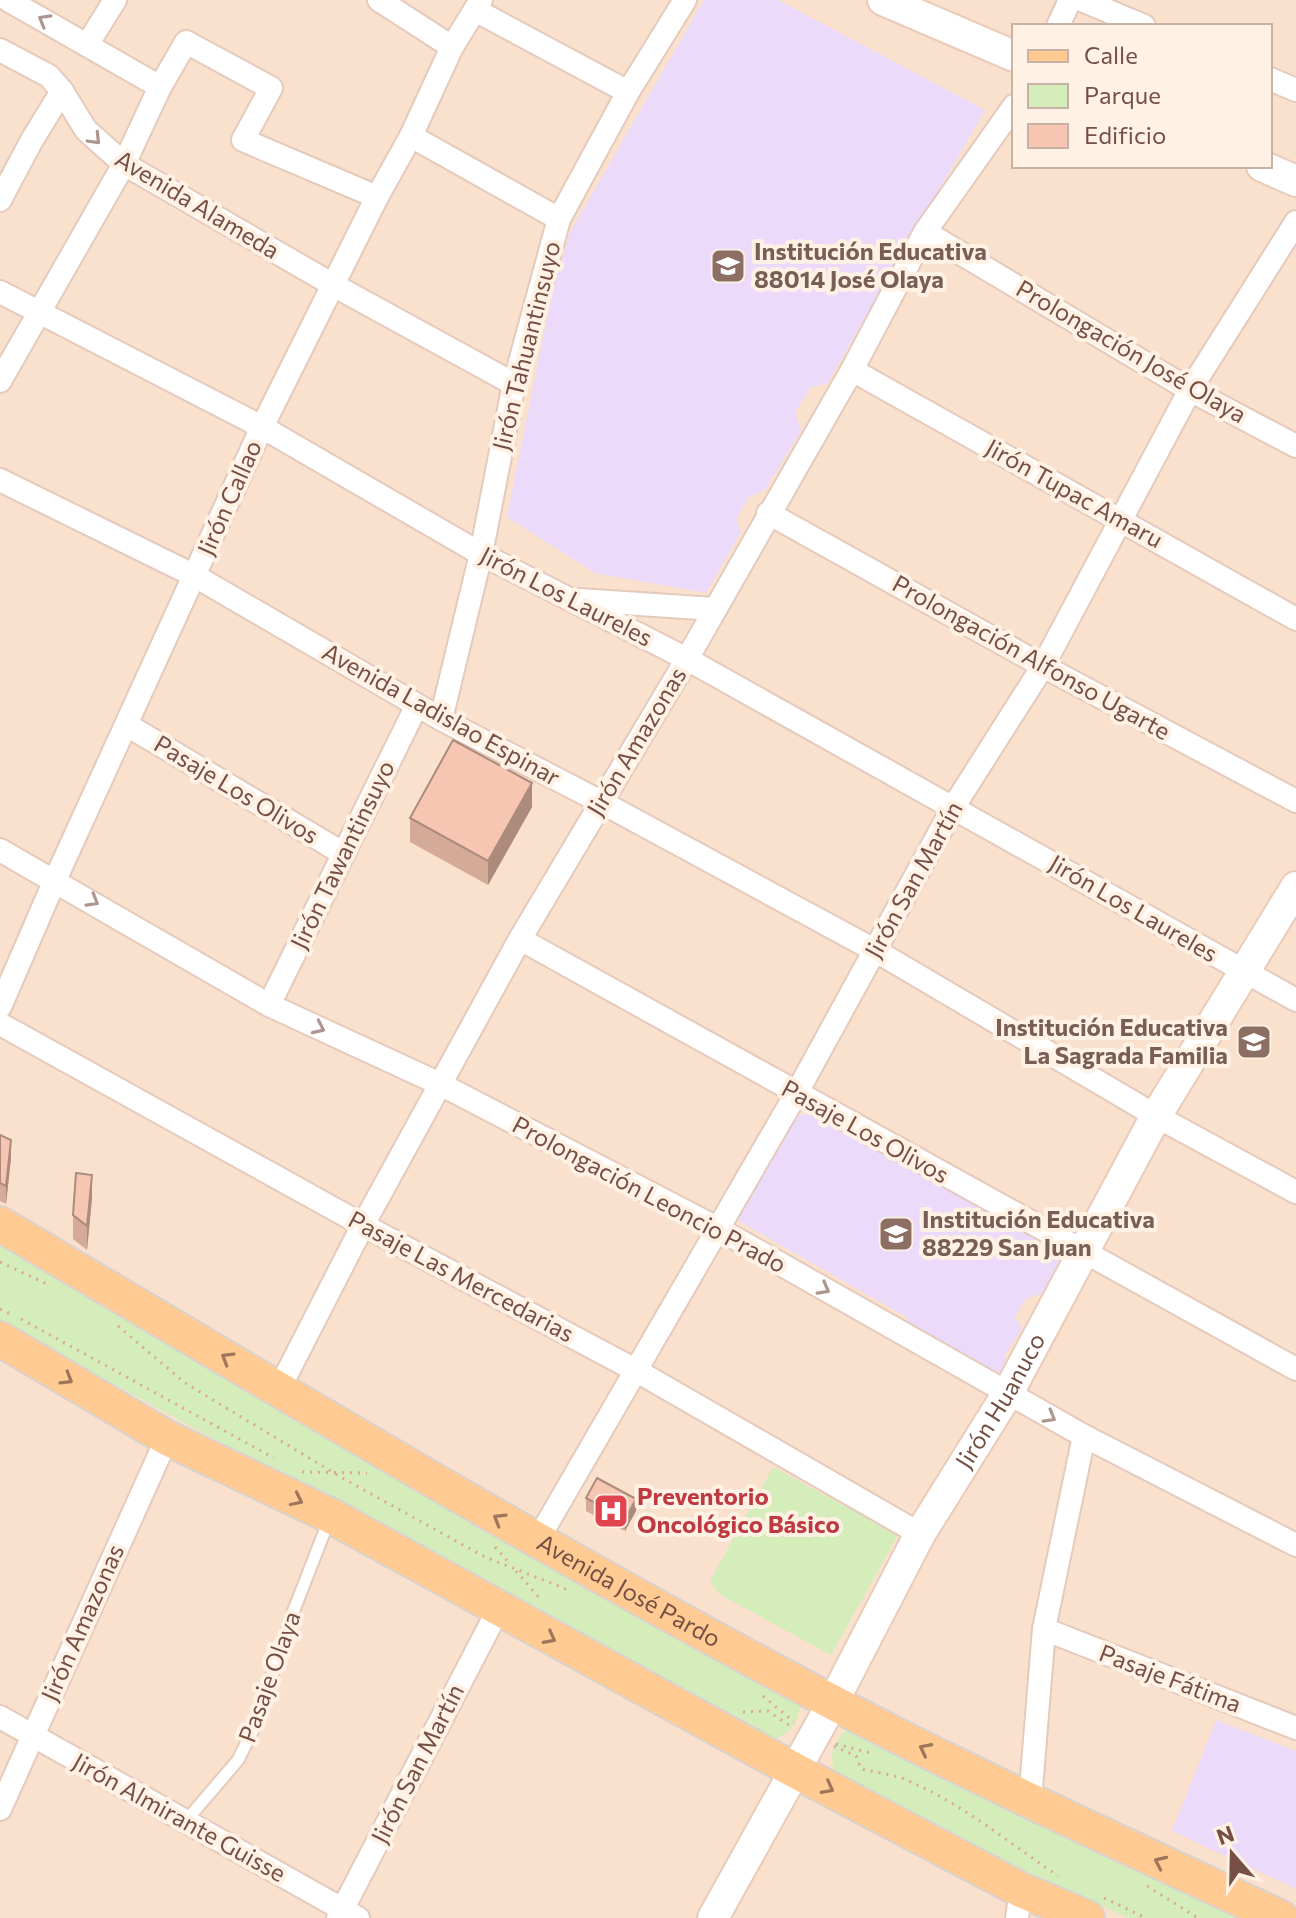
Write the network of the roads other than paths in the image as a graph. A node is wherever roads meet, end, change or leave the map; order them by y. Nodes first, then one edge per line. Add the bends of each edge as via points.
1 (8, 0) edge
2 (115, 0) edge
3 (379, 0) edge
4 (685, 0) edge
5 (883, 0) edge
6 (1070, 0) edge
7 (1082, 0) edge
8 (478, 5) edge
9 (1059, 24) edge
10 (1139, 24) edge
11 (87, 45) junction
12 (452, 47) junction
13 (0, 50) edge
14 (1012, 55) edge
15 (1272, 80) edge
16 (160, 87) junction
17 (1296, 90) edge
18 (62, 91) junction
19 (628, 92) junction
20 (1012, 109) edge
21 (411, 136) junction
22 (124, 164) junction
23 (1270, 168) edge
24 (1295, 174) edge
25 (377, 197) junction
26 (0, 200) edge
27 (559, 219) junction
28 (925, 232) junction
29 (1293, 235) edge
30 (335, 286) junction
31 (0, 292) edge
32 (39, 313) junction
33 (852, 370) junction
34 (0, 381) edge
35 (514, 384) junction
36 (1190, 390) junction
37 (262, 427) junction
38 (1296, 446) edge
39 (0, 480) edge
40 (768, 513) junction
41 (1122, 520) junction
42 (481, 554) junction
43 (195, 576) junction
44 (569, 599) junction
45 (715, 609) junction
46 (1296, 619) edge
47 (687, 659) junction
48 (1043, 666) junction
49 (417, 705) junction
50 (441, 719) junction
51 (127, 725) junction
52 (1296, 801) edge
53 (601, 802) junction
54 (954, 806) junction
55 (0, 850) edge
56 (344, 854) junction
57 (55, 880) junction
58 (1296, 887) edge
59 (520, 939) junction
60 (876, 951) junction
61 (1242, 972) junction
62 (1296, 1000) edge
63 (269, 1005) junction
64 (0, 1007) edge
65 (0, 1024) edge
66 (440, 1084) junction
67 (796, 1094) junction
68 (1156, 1116) junction
69 (1296, 1192) edge
70 (0, 1224) edge
71 (363, 1225) junction
72 (717, 1228) junction
73 (1084, 1252) junction
74 (0, 1339) edge
75 (1296, 1369) edge
76 (637, 1371) junction
77 (279, 1389) junction
78 (1008, 1393) junction
79 (1084, 1436) junction
80 (167, 1438) junction
81 (331, 1516) junction
82 (920, 1534) junction
83 (1294, 1538) edge
84 (537, 1541) junction
85 (498, 1610) junction
86 (1044, 1629) junction
87 (833, 1702) junction
88 (0, 1717) edge
89 (1296, 1728) edge
90 (33, 1734) junction
91 (794, 1770) junction
92 (1030, 1801) junction
93 (0, 1809) edge
94 (185, 1823) junction
95 (1019, 1904) edge
96 (1089, 1905) edge
97 (346, 1915) edge
98 (713, 1918) edge
99 (1281, 1918) edge

11 -> 1 street
2 - 11 street
3 - 12 street
4 - 19 street, Jirón Tahuantinsuyo
5 - 14 main road
6 - 9 street
7 - 10 street
8 - 12 street, Jirón Callao
8 - 19 street
11 - 16 street
12 - 21 street, Jirón Callao
13 - 18 street, Avenida Alameda via 49,76
15 - 17 street
16 - 22 street
16 - 25 street via 186,42 271,88 243,140
18 -> 22 street, Avenida Alameda via 86,130
18 - 26 street
19 - 27 street, Jirón Tahuantinsuyo
20 - 28 street, Jirón Amazonas
21 - 25 street, Jirón Callao
21 - 27 street
22 - 30 street, Avenida Alameda
22 - 32 street
23 - 24 main road
25 - 30 street, Jirón Callao
27 - 35 street, Jirón Tahuantinsuyo
28 - 33 street, Jirón Amazonas
28 - 36 street, Prolongación José Olaya
29 - 36 street, Jirón San Martín
30 - 35 street, Avenida Alameda
30 - 37 street, Jirón Callao
31 - 32 street, Jirón Los Laureles
32 - 34 street
32 - 37 street, Jirón Los Laureles
33 - 40 street, Jirón Amazonas
33 - 41 street, Jirón Tupac Amaru
35 - 42 street, Jirón Tahuantinsuyo
36 - 38 street, Prolongación José Olaya
36 - 41 street, Jirón San Martín
37 - 42 street, Jirón Los Laureles
37 - 43 street, Jirón Callao
39 - 43 street, Avenida Ladislao Espinar
40 - 45 street, Jirón Amazonas
40 - 48 street, Prolongación Alfonso Ugarte
41 - 46 street, Jirón Tupac Amaru
41 - 48 street, Jirón San Martín
42 - 44 street, Jirón Los Laureles
42 - 50 street, Jirón Tahuantinsuyo
43 - 49 street, Avenida Ladislao Espinar
43 - 51 street, Jirón Callao
44 - 45 street
44 - 47 street, Jirón Los Laureles
45 - 47 street, Jirón Amazonas
47 - 53 street, Jirón Amazonas
47 - 54 street, Jirón Los Laureles
48 - 52 street, Prolongación Alfonso Ugarte
48 - 54 street, Jirón San Martín
49 - 50 street, Avenida Ladislao Espinar
49 - 56 street, Jirón Tawantinsuyo
50 - 53 street, Avenida Ladislao Espinar
51 - 56 street, Pasaje Los Olivos
51 - 57 street, Jirón Callao
53 - 59 street, Jirón Amazonas
53 - 60 street, Avenida Ladislao Espinar
54 - 60 street, Jirón San Martín
54 - 61 street, Jirón Los Laureles
55 - 57 street, Prolongación Leoncio Prado
56 - 63 street, Jirón Tawantinsuyo
57 -> 63 street, Prolongación Leoncio Prado
57 - 64 street, Jirón Callao
58 - 61 main road, Jirón Huanuco
59 - 66 street, Jirón Amazonas
59 - 67 street, Pasaje Los Olivos
60 - 67 street, Jirón San Martín
60 - 68 street, Avenida Ladislao Espinar
61 - 62 street, Jirón Los Laureles
61 - 68 main road, Jirón Huanuco
63 -> 66 street, Prolongación Leoncio Prado
65 - 71 street, Pasaje Las Mercedarias
66 - 71 street, Jirón Amazonas
66 - 72 street, Prolongación Leoncio Prado
67 - 72 street, Jirón San Martín
67 - 73 street, Pasaje Los Olivos
68 - 69 street, Avenida Ladislao Espinar
68 - 73 main road, Jirón Huanuco
77 -> 70 main road, Avenida José Pardo
71 - 76 street, Pasaje Las Mercedarias
71 - 77 street, Jirón Amazonas
72 - 76 street, Jirón San Martín
72 -> 78 street, Prolongación Leoncio Prado
73 - 75 street, Pasaje Los Olivos
73 - 78 main road, Jirón Huanuco
74 -> 80 main road
76 - 82 street, Pasaje Las Mercedarias
76 - 84 street, Jirón San Martín
84 -> 77 main road, Avenida José Pardo
78 -> 79 street, Prolongación Leoncio Prado
78 - 82 main road, Jirón Huanuco
79 - 83 street, Prolongación Leoncio Prado
79 - 86 street
80 -> 81 main road
80 - 90 street, Jirón Amazonas
81 - 85 main road
81 - 94 lane, Pasaje Olaya via 250,1736 238,1760
82 - 87 main road, Jirón Huanuco
84 - 87 main road, Avenida José Pardo
85 -> 91 main road
85 - 97 street, Jirón San Martín
86 - 89 street, Pasaje Fátima
86 - 92 street
87 - 91 main road, Jirón Huanuco
92 -> 87 main road, Avenida José Pardo
88 - 90 street, Jirón Almirante Guisse
90 - 93 street, Jirón Amazonas
90 - 94 street, Jirón Almirante Guisse
91 -> 95 main road
91 - 98 main road, Jirón Huanuco
99 -> 92 main road, Avenida José Pardo
94 - 97 street, Jirón Almirante Guisse
95 - 96 main road

